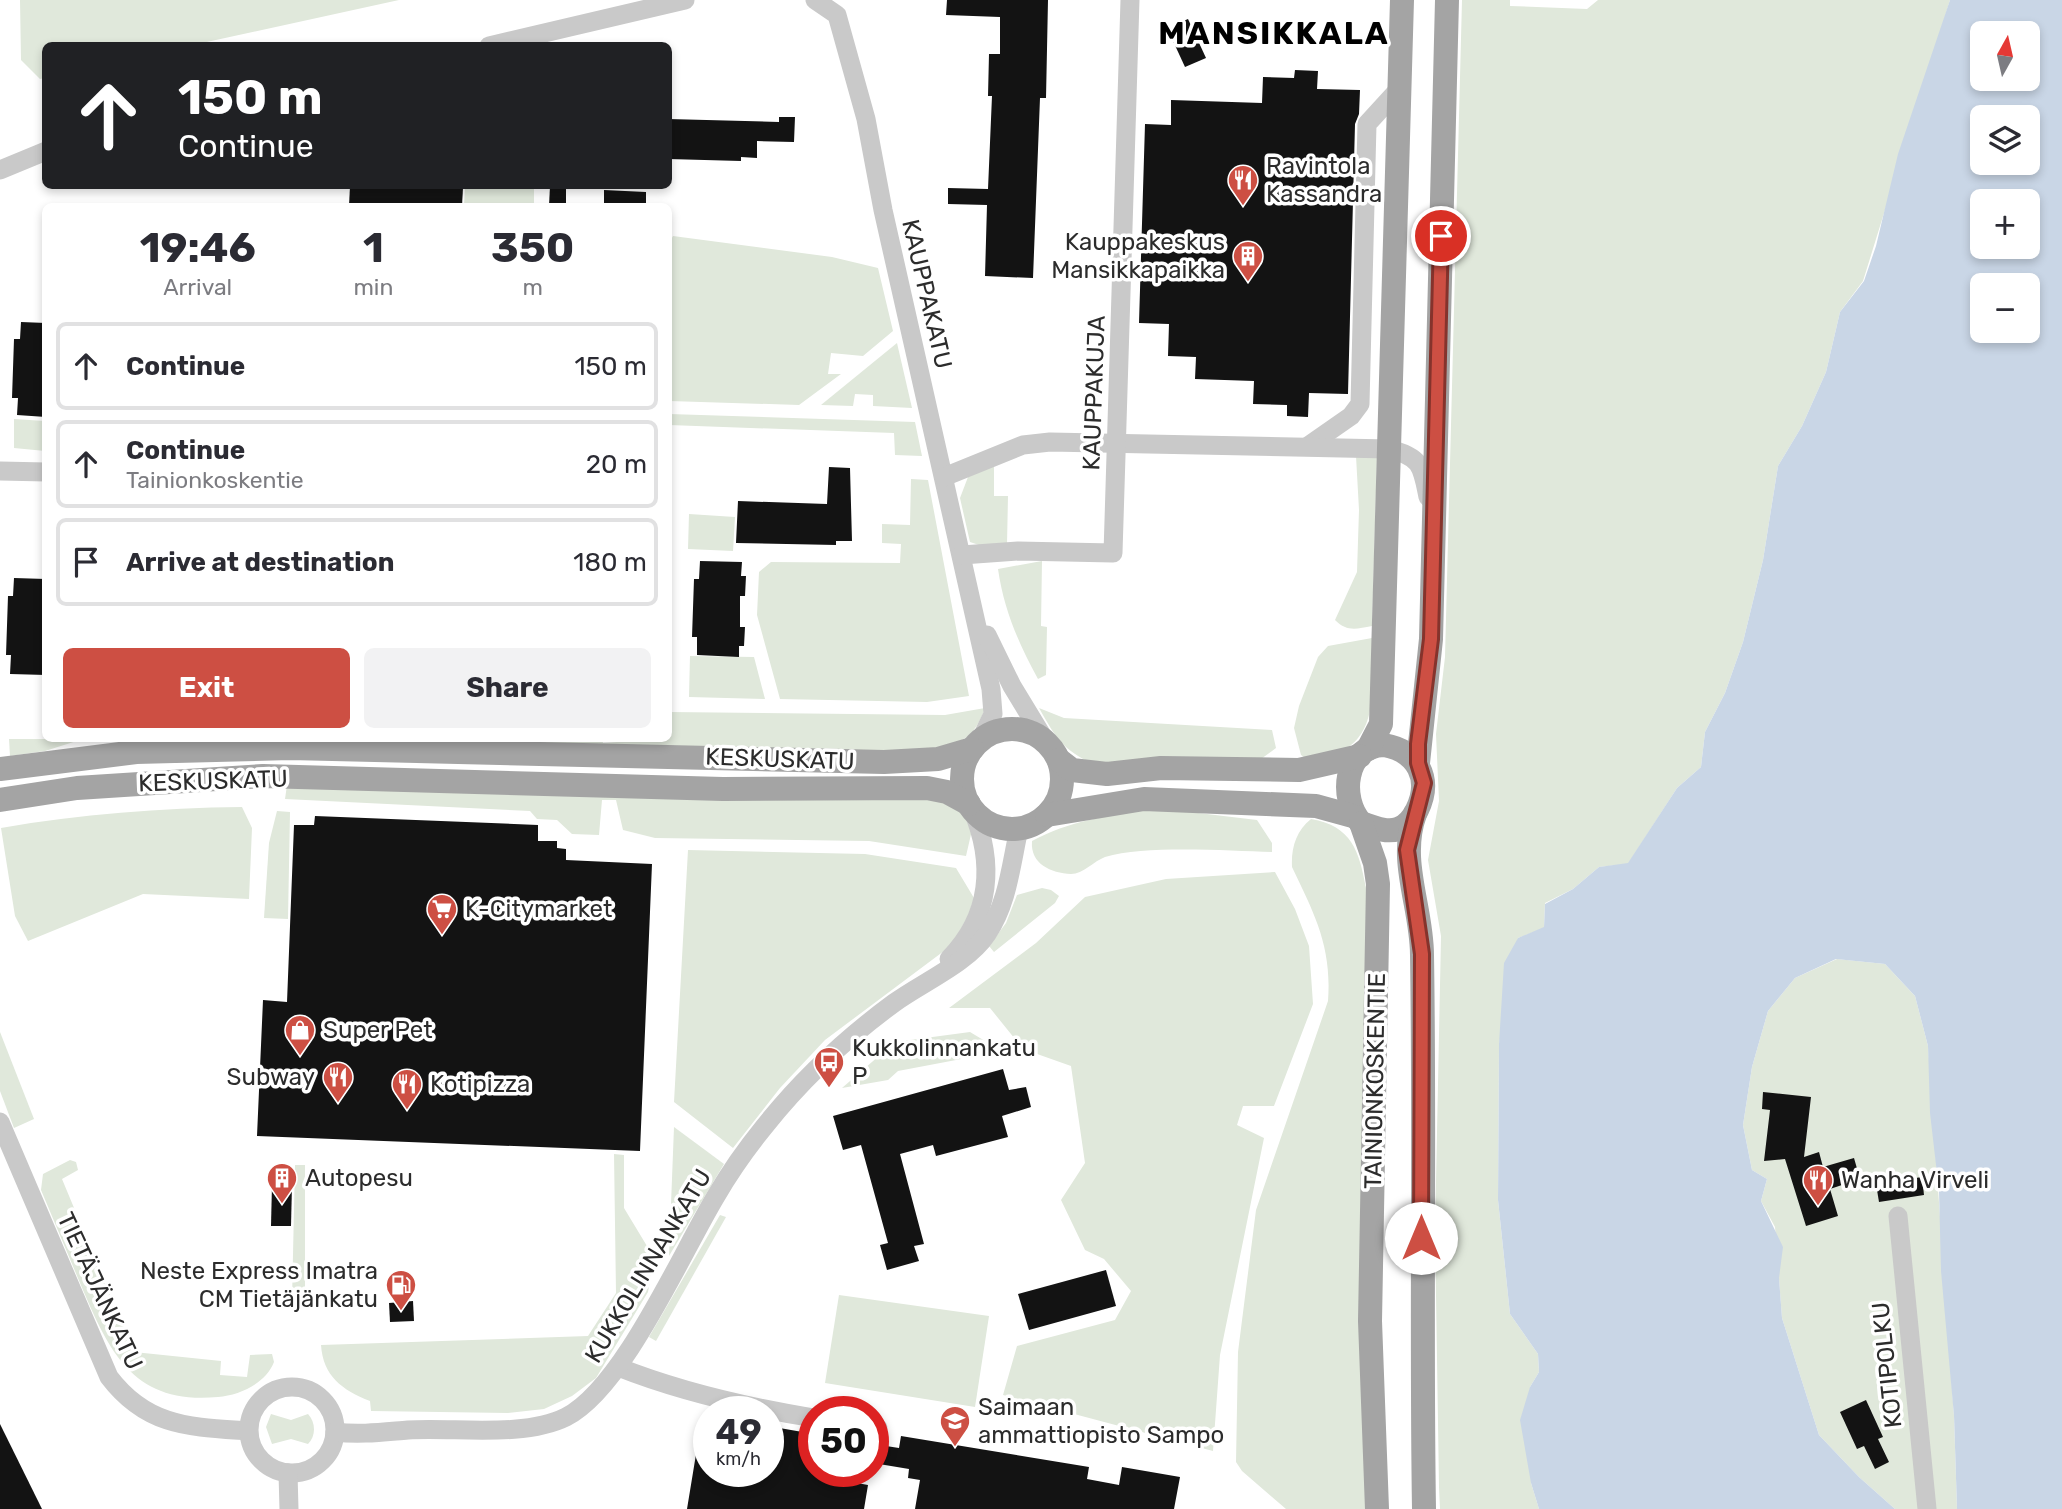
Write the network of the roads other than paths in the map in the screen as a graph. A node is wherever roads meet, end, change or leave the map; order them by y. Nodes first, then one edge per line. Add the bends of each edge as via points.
1 (685, 0) edge
2 (815, 0) edge
3 (1130, 0) edge
4 (1402, 0) edge
5 (1447, 0) edge
6 (838, 7) edge
7 (506, 42) edge
8 (1399, 89) junction
9 (42, 153) edge
10 (0, 170) edge
11 (1117, 441) junction
12 (1308, 446) junction
13 (1389, 449) junction
14 (0, 471) edge
15 (42, 472) edge
16 (944, 477) junction
17 (1432, 515) junction
18 (962, 555) junction
19 (974, 609) junction
20 (976, 744) junction
21 (1052, 751) junction
22 (1364, 753) junction
23 (1418, 763) junction
24 (0, 769) edge
25 (0, 800) edge
26 (971, 806) junction
27 (1415, 814) junction
28 (1047, 815) junction
29 (1358, 820) junction
30 (1019, 829) junction
31 (934, 975) junction
32 (0, 1122) edge
33 (1898, 1216) dead end
34 (618, 1367) junction
35 (798, 1415) edge
36 (248, 1431) junction
37 (335, 1432) junction
38 (288, 1473) junction
39 (289, 1509) edge
40 (1377, 1509) edge
41 (1424, 1509) edge
42 (1927, 1509) edge

1 - 7 street
2 - 6 street, KAUPPAKATU
3 - 11 street, KAUPPAKUJA
4 - 8 main road
5 - 17 main road
6 - 16 street, KAUPPAKATU
8 - 12 street via 1367,124 1360,404 1351,416
8 - 13 main road
9 - 10 street
11 - 12 street
11 - 16 street via 1023,445
11 - 18 street, KAUPPAKUJA via 1113,553
12 - 13 street
13 - 17 street via 1416,459
13 - 22 main road via 1381,724
14 - 15 street
16 - 18 street, KAUPPAKATU
17 - 23 main road via 1431,639
18 - 19 street, KAUPPAKATU
19 - 20 street, KAUPPAKATU via 993,699 993,714
19 - 21 street, KAUPPAKATU via 1012,686
20 - 21 main road via 999,730 1019,729
20 - 24 main road, KESKUSKATU via 938,759 884,762 290,748 136,752
20 - 26 main road via 962,776
21 - 22 main road via 1072,770 1107,774 1161,768 1299,770
21 - 28 main road via 1062,783
22 - 23 main road via 1379,745 1391,746
22 - 29 main road via 1349,772 1348,782 1349,806
23 - 27 main road via 1424,783
25 - 26 main road, KESKUSKATU via 77,788 263,776 723,789 927,788 947,792
26 - 30 main road via 990,824
26 - 31 street, KUKKOLINNANKATU via 986,853 985,895 980,917 968,937
27 - 29 main road via 1401,829
27 - 41 main road, TAINIONKOSKENTIE via 1407,850 1422,954
28 - 29 main road via 1144,799 1305,806
28 - 30 main road
29 - 40 main road, TAINIONKOSKENTIE via 1378,884 1370,1321
30 - 31 street, KUKKOLINNANKATU via 995,920 967,957
31 - 34 street, KUKKOLINNANKATU via 817,1065 764,1126 716,1195
32 - 36 street, TIETÄJÄNKATU via 109,1377 122,1395 165,1422
33 - 42 street, KOTIPOLKU
34 - 35 street via 665,1385
34 - 37 street, KUKKOLINNANKATU via 589,1401 566,1417 537,1427 362,1435
36 - 37 street via 251,1414 261,1399 291,1386 308,1389 323,1399 332,1413
36 - 38 street via 261,1460
37 - 38 street via 322,1461 308,1471
38 - 39 street

